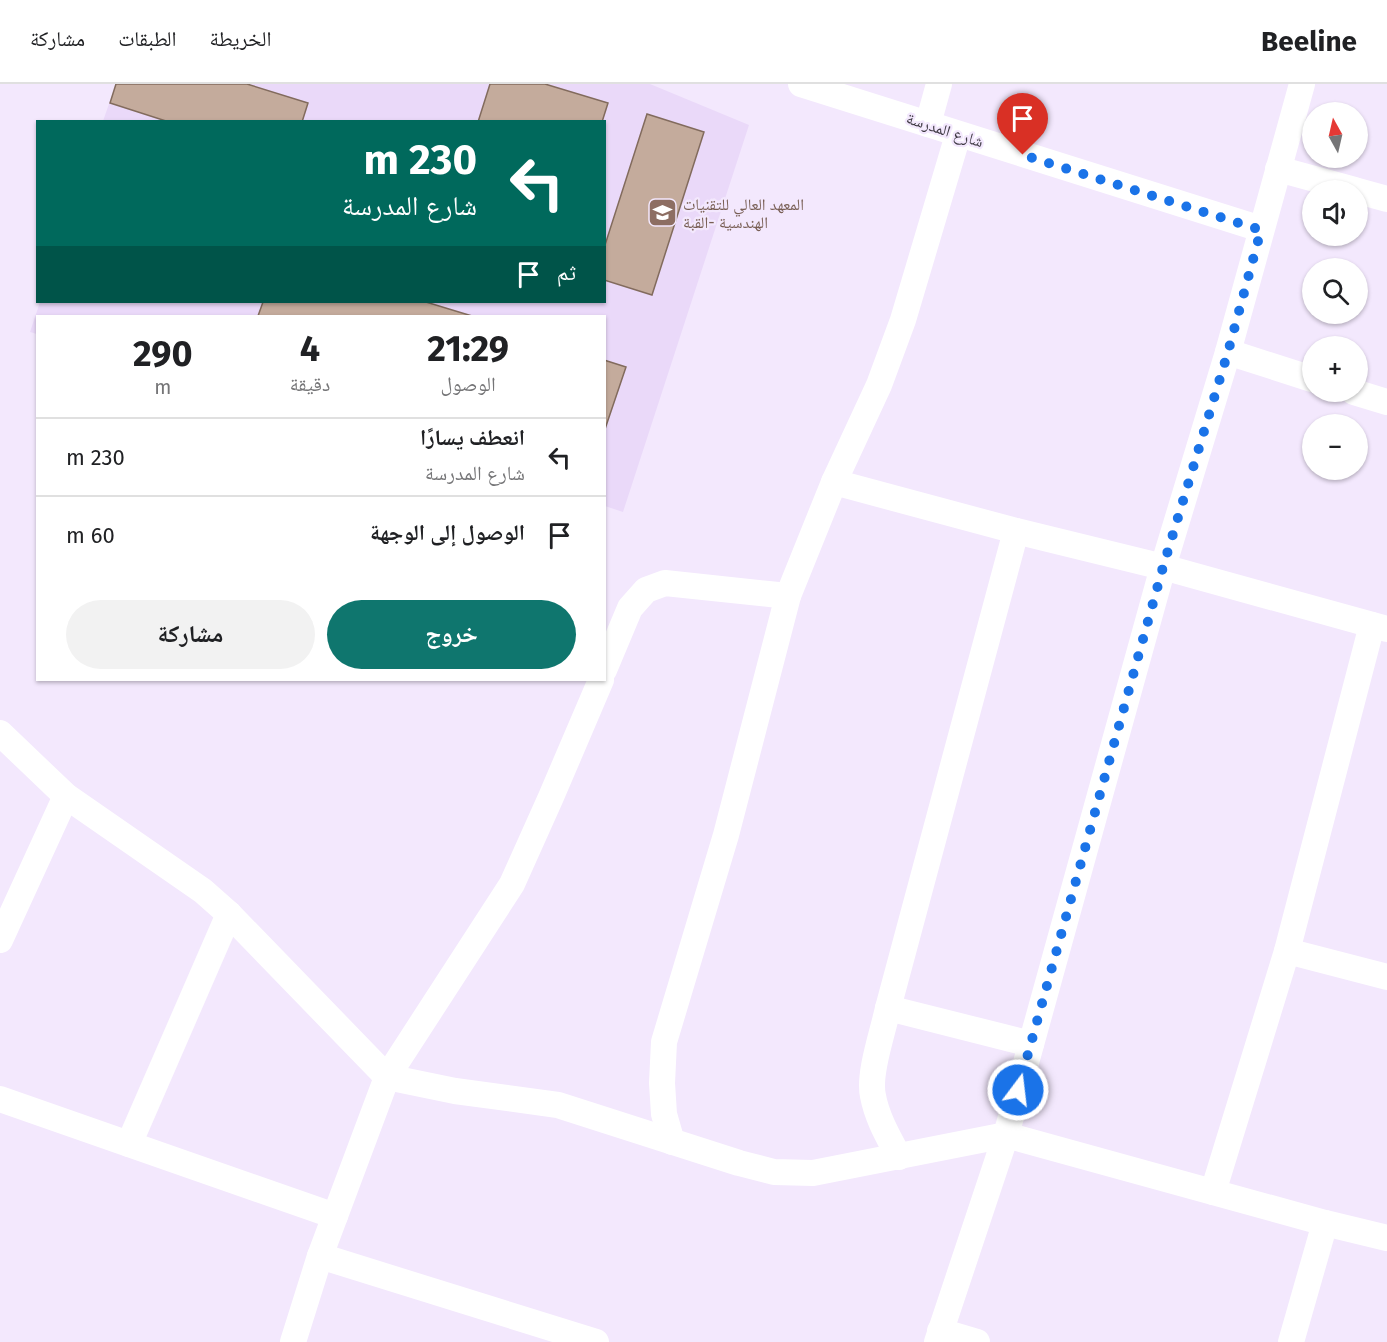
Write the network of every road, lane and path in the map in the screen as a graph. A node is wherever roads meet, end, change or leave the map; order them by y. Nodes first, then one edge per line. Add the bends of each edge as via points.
1 (801, 84) edge
2 (939, 84) edge
3 (1302, 84) edge
4 (928, 124) junction
5 (958, 135) junction
6 (1278, 169) junction
7 (1317, 180) edge
8 (1368, 194) edge
9 (1387, 199) edge
10 (1261, 230) junction
11 (1228, 352) junction
12 (1302, 376) edge
13 (1368, 396) edge
14 (1387, 402) edge
15 (834, 482) junction
16 (1016, 531) junction
17 (1163, 567) junction
18 (788, 596) junction
19 (1380, 627) edge
20 (606, 665) edge
21 (601, 681) edge
22 (0, 733) edge
23 (66, 796) junction
24 (229, 914) junction
25 (0, 940) edge
26 (1287, 951) junction
27 (1387, 977) edge
28 (888, 1008) junction
29 (1031, 1044) junction
30 (387, 1077) junction
31 (0, 1099) edge
32 (1006, 1136) junction
33 (672, 1142) junction
34 (129, 1144) junction
35 (899, 1157) junction
36 (1214, 1192) junction
37 (335, 1216) junction
38 (1325, 1223) junction
39 (1387, 1238) edge
40 (320, 1256) junction
41 (939, 1336) edge
42 (293, 1342) edge
43 (596, 1342) edge
44 (977, 1342) edge
45 (1291, 1342) edge

1 - 4 street, شارع المدرسة
2 - 4 street
3 - 6 street
4 - 5 street, شارع المدرسة
5 - 10 street, شارع المدرسة
5 - 15 street via 903,320 879,385
6 - 7 street
6 - 10 street
8 - 9 street
10 - 11 street
11 - 12 street
11 - 17 street
13 - 14 street
15 - 16 street
15 - 18 street
16 - 17 street
16 - 28 street
17 - 19 street
17 - 29 street
18 - 20 street via 665,583 646,590 630,608
18 - 33 street via 726,835 664,1042 664,1114
19 - 26 street
21 - 30 street via 512,884
22 - 23 street
23 - 24 street via 203,891
23 - 25 street
24 - 30 street
24 - 34 street
26 - 27 street
26 - 36 street
28 - 29 street
28 - 35 street via 872,1078 873,1096
29 - 32 street
30 - 33 street via 558,1105
30 - 37 street
31 - 34 street
32 - 35 street
32 - 36 street
32 - 41 street
33 - 35 street via 774,1172 813,1173
34 - 37 street
36 - 38 street
37 - 40 street
38 - 39 street
38 - 45 street
40 - 42 street
40 - 43 street
41 - 44 street

